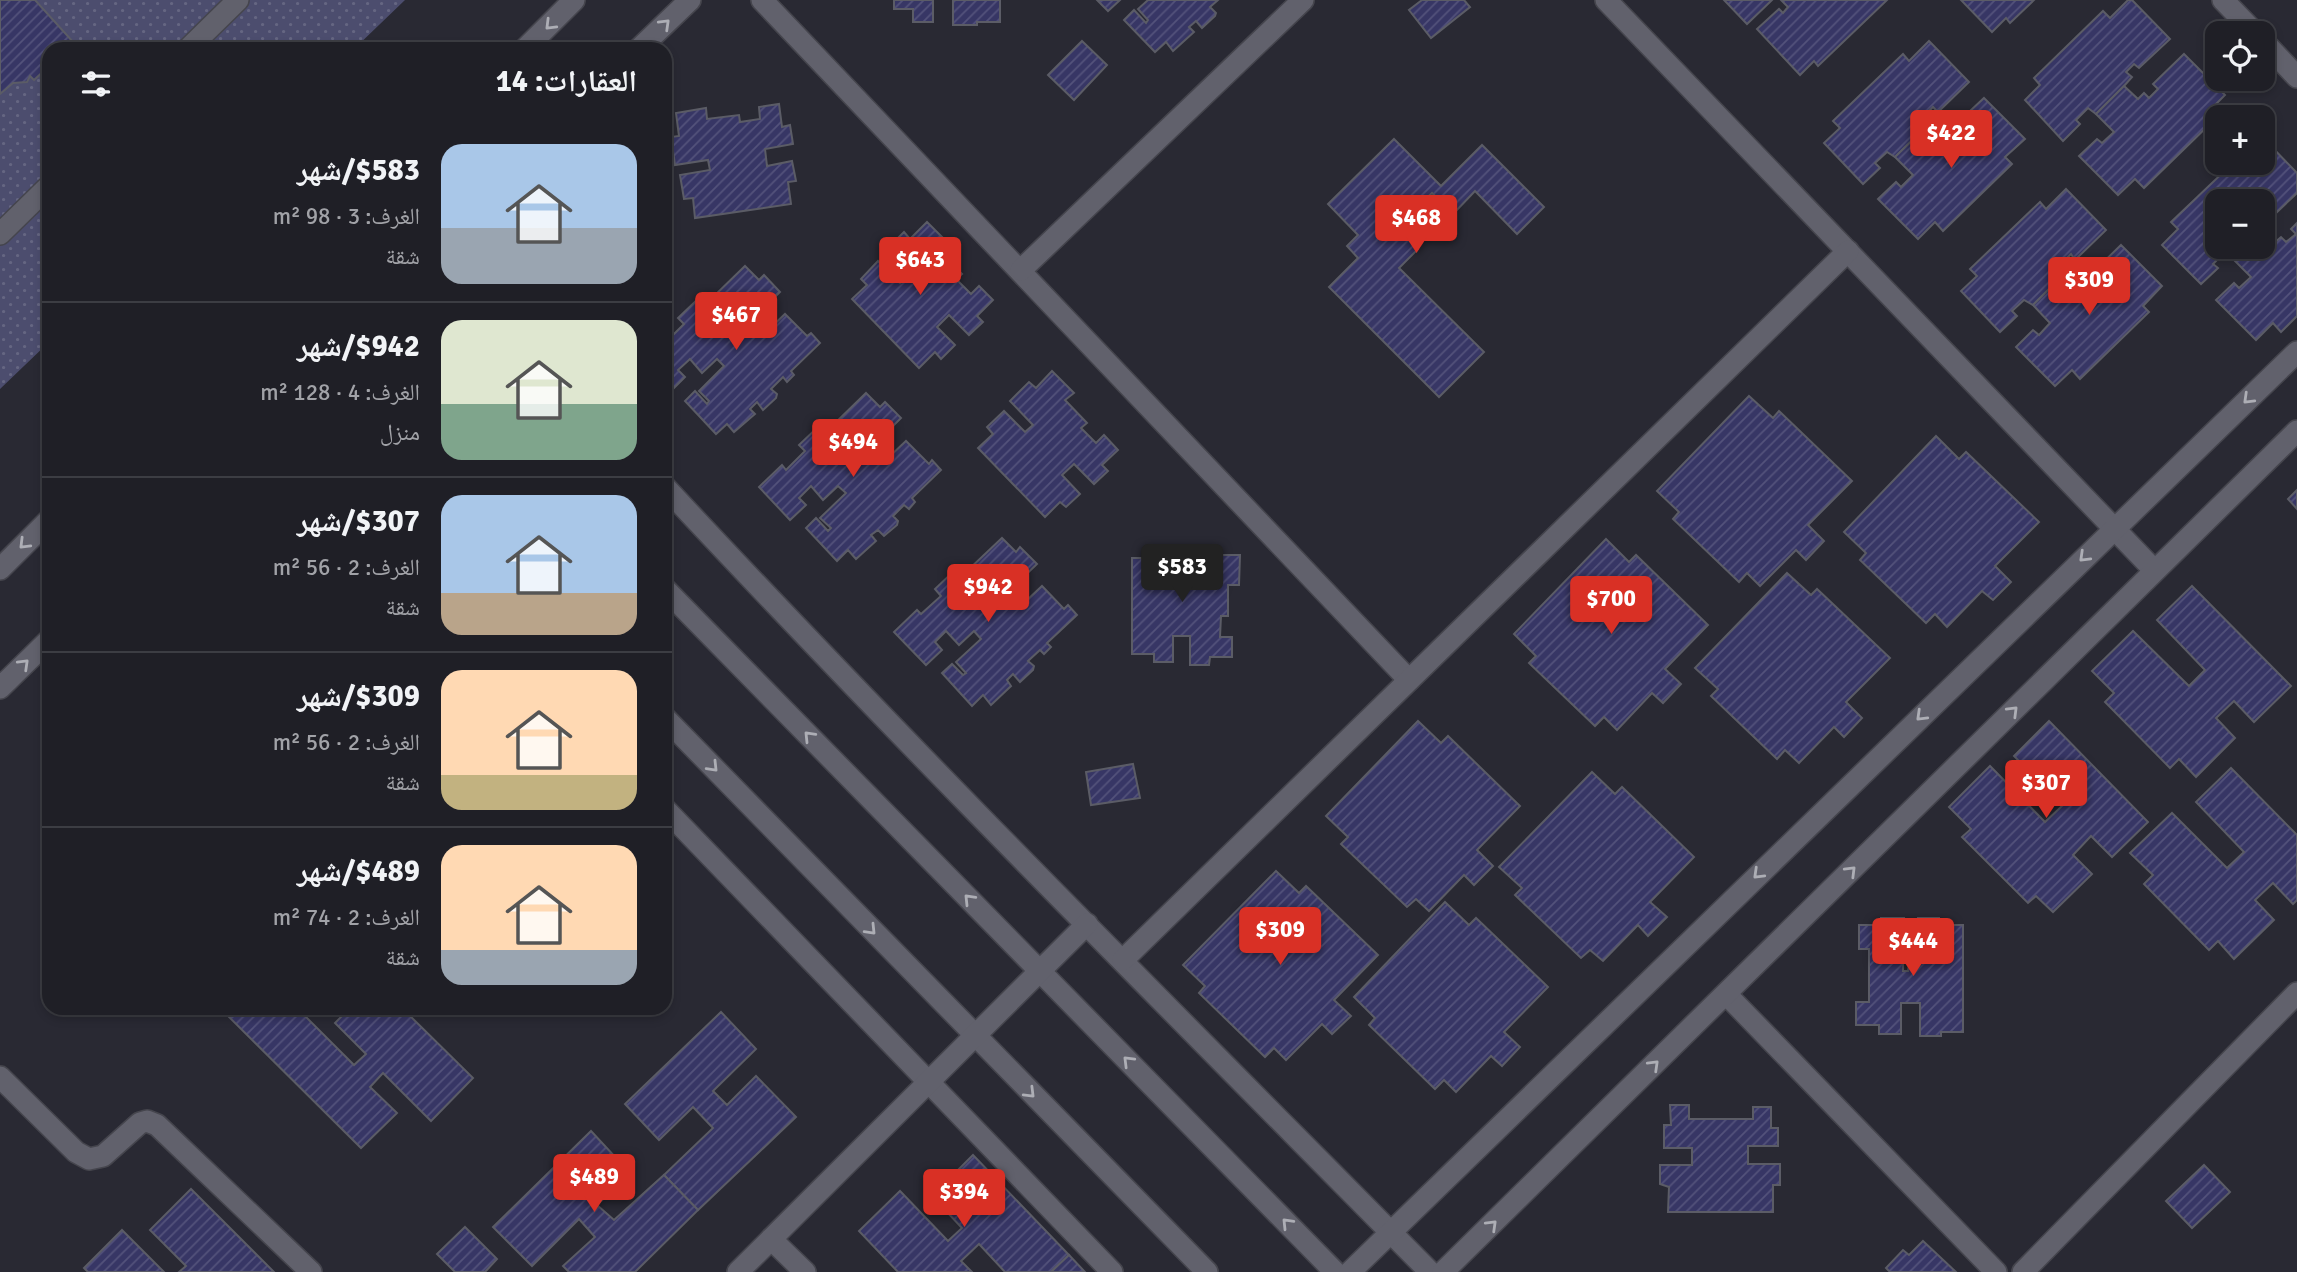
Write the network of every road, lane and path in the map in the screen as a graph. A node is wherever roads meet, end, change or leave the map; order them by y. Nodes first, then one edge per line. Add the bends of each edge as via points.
1 (238, 0) edge
2 (575, 0) edge
3 (690, 0) edge
4 (762, 0) edge
5 (1303, 0) edge
6 (1606, 0) edge
7 (2223, 0) edge
8 (2243, 21) edge
9 (195, 42) edge
10 (532, 42) edge
11 (646, 42) edge
12 (2275, 54) edge
13 (2297, 77) edge
14 (42, 193) edge
15 (0, 234) edge
16 (1847, 251) junction
17 (1021, 271) junction
18 (2297, 352) edge
19 (2297, 431) edge
20 (672, 495) edge
21 (42, 527) edge
22 (2113, 528) junction
23 (0, 569) edge
24 (2154, 570) junction
25 (672, 596) edge
26 (42, 647) edge
27 (1409, 680) junction
28 (0, 688) edge
29 (672, 725) edge
30 (672, 816) edge
31 (1087, 924) junction
32 (1123, 960) junction
33 (1040, 971) junction
34 (2297, 993) edge
35 (1727, 995) junction
36 (974, 1037) junction
37 (0, 1077) edge
38 (929, 1082) junction
39 (1391, 1232) junction
40 (771, 1239) junction
41 (312, 1272) edge
42 (738, 1272) edge
43 (805, 1272) edge
44 (1112, 1272) edge
45 (1207, 1272) edge
46 (1335, 1272) edge
47 (1350, 1272) edge
48 (1430, 1272) edge
49 (1443, 1272) edge
50 (1996, 1272) edge
51 (2023, 1272) edge

1 - 9 street
2 -> 10 street
11 -> 3 street
4 - 17 street
5 - 17 street
6 - 16 street
7 - 8 street
12 - 13 street
14 - 15 street
16 - 22 street
16 - 27 street
17 - 27 street
18 -> 22 street
19 - 24 street
20 - 31 street
21 -> 23 street
22 - 24 street
22 -> 39 street
35 -> 24 street
33 -> 25 street
28 -> 26 street
27 - 32 street
29 -> 36 street
30 - 38 street
31 - 32 street
31 - 33 street
32 - 39 street
33 - 36 street
46 -> 33 street
34 - 51 street
49 -> 35 street
35 - 50 street
36 - 38 street
36 -> 45 street
37 - 41 street via 76,1152 89,1159 103,1156 139,1123 157,1125
38 - 40 street
38 - 44 street
39 - 47 street
39 - 48 street
40 - 42 street
40 - 43 street

